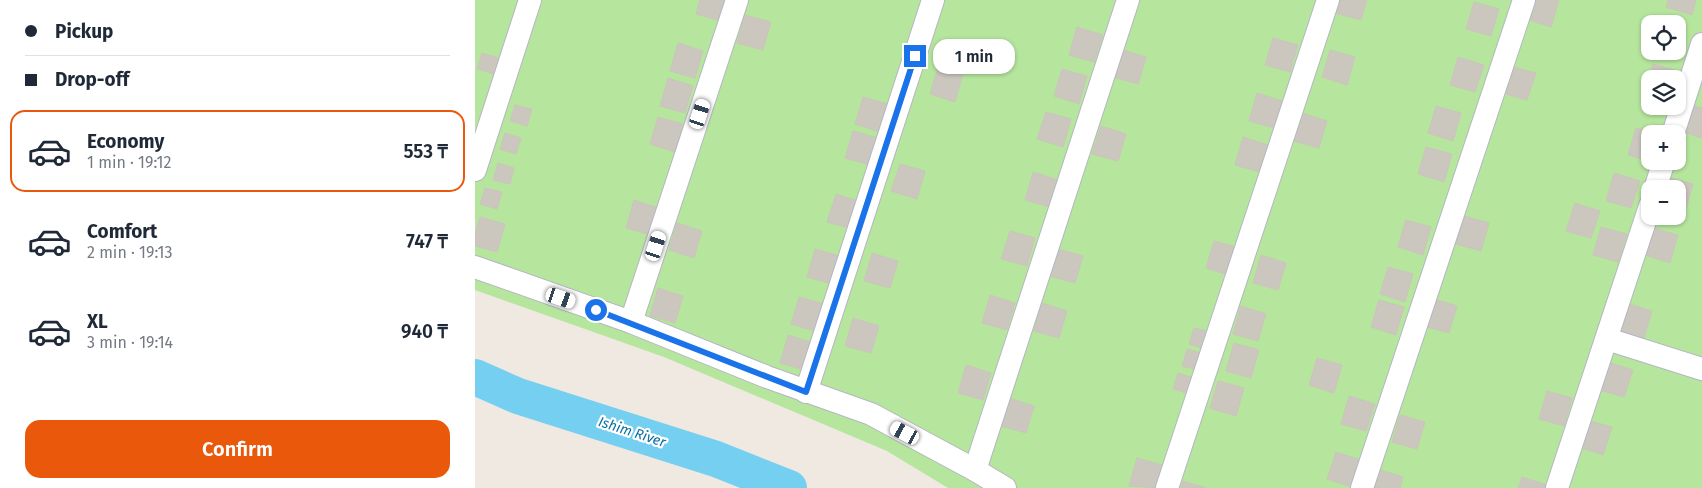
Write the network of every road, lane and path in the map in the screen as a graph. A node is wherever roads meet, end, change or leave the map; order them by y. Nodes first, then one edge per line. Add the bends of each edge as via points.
1 (530, 0) edge
2 (737, 0) edge
3 (933, 0) edge
4 (1128, 0) edge
5 (1328, 0) edge
6 (1524, 0) edge
7 (1702, 44) edge
8 (1676, 125) edge
9 (475, 170) edge
10 (1644, 225) edge
11 (475, 267) edge
12 (631, 322) junction
13 (1607, 339) junction
14 (1702, 369) edge
15 (806, 392) junction
16 (975, 470) junction
17 (1005, 488) edge
18 (1167, 488) edge
19 (1362, 488) edge
20 (1557, 488) edge

1 - 9 street
2 - 12 street
3 - 15 street
4 - 16 street
5 - 18 street
6 - 19 street
7 - 8 street
10 - 13 street
11 - 12 street
12 - 15 street
13 - 14 street
13 - 20 street
15 - 16 street via 871,414
16 - 17 street

